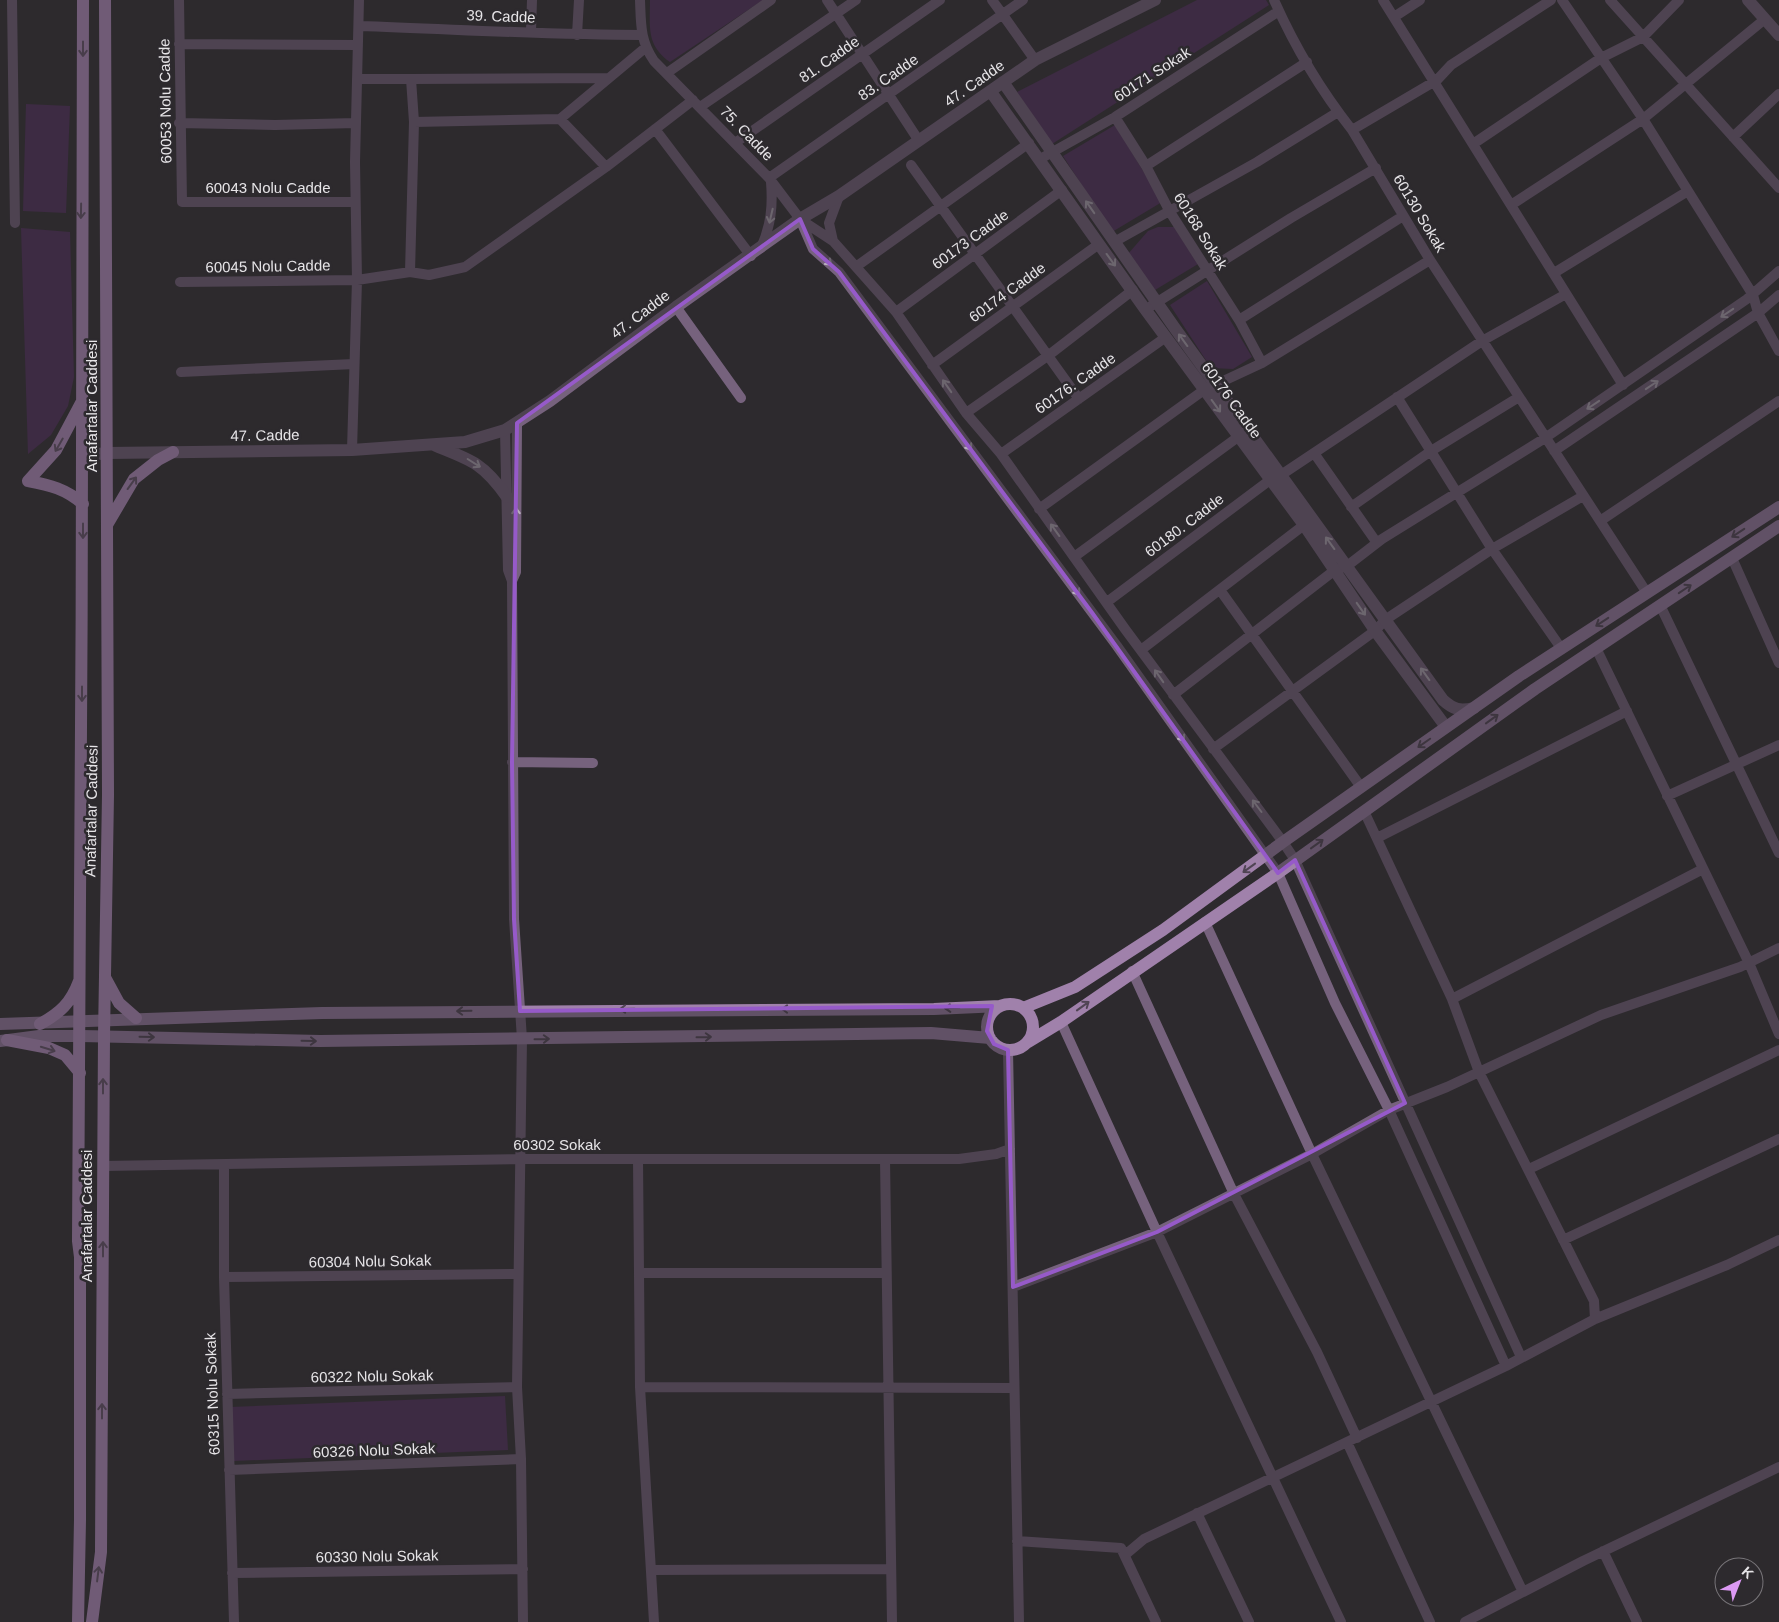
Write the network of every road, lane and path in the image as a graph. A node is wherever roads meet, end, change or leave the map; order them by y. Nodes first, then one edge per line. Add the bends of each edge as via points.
1 (12, 0) edge
2 (83, 0) edge
3 (105, 0) edge
4 (179, 0) edge
5 (359, 0) edge
6 (532, 0) edge
7 (579, 0) edge
8 (640, 0) edge
9 (771, 0) edge
10 (827, 0) edge
11 (856, 0) edge
12 (940, 0) edge
13 (992, 0) edge
14 (1023, 0) edge
15 (1155, 0) edge
16 (1274, 0) edge
17 (1383, 0) edge
18 (1420, 0) edge
19 (1551, 0) edge
20 (1562, 0) edge
21 (1610, 0) edge
22 (1679, 0) edge
23 (1748, 0) edge
24 (1279, 11) junction
25 (836, 14) junction
26 (1003, 15) junction
27 (1394, 17) junction
28 (1765, 19) junction
29 (359, 26) junction
30 (531, 31) junction
31 (577, 35) junction
32 (642, 35) junction
33 (1779, 35) edge
34 (1643, 37) junction
35 (179, 44) junction
36 (358, 45) junction
37 (645, 48) junction
38 (862, 54) junction
39 (1601, 58) junction
40 (1035, 60) junction
41 (1307, 62) junction
42 (667, 73) junction
43 (609, 78) junction
44 (357, 79) junction
45 (411, 79) junction
46 (1004, 82) junction
47 (1434, 82) junction
48 (1687, 85) junction
49 (991, 92) junction
50 (1779, 94) edge
51 (888, 95) junction
52 (696, 103) junction
53 (1338, 112) junction
54 (1115, 117) junction
55 (560, 119) junction
56 (1644, 119) junction
57 (414, 122) junction
58 (179, 123) junction
59 (356, 123) junction
60 (655, 129) junction
61 (1352, 130) junction
62 (1733, 136) junction
63 (919, 141) junction
64 (735, 143) junction
65 (1029, 143) junction
66 (1473, 144) junction
67 (1046, 156) junction
68 (911, 165) dead end
69 (1146, 166) junction
70 (606, 167) junction
71 (1376, 168) junction
72 (770, 179) junction
73 (1779, 188) edge
74 (1062, 190) junction
75 (1688, 191) junction
76 (839, 196) junction
77 (182, 202) joint
78 (355, 202) junction
79 (1511, 204) junction
80 (940, 206) junction
81 (1170, 212) junction
82 (1403, 216) junction
83 (800, 219) junction
84 (15, 223) dead end
85 (833, 241) junction
86 (1114, 242) junction
87 (1099, 244) junction
88 (756, 253) junction
89 (974, 253) junction
90 (1430, 260) junction
91 (857, 266) junction
92 (1209, 271) junction
93 (1779, 271) edge
94 (410, 272) junction
95 (1554, 273) junction
96 (357, 280) junction
97 (180, 282) dead end
98 (1132, 290) junction
99 (1566, 294) junction
100 (1753, 295) junction
101 (1779, 295) edge
102 (1156, 302) junction
103 (1012, 306) junction
104 (676, 307) junction
105 (1145, 309) junction
106 (896, 312) junction
107 (1758, 313) junction
108 (1239, 320) junction
109 (1166, 337) junction
110 (1482, 341) junction
111 (1779, 351) edge
112 (1049, 354) junction
113 (1262, 363) junction
114 (354, 364) junction
115 (932, 365) junction
116 (181, 372) dead end
117 (1623, 384) junction
118 (1210, 387) junction
119 (1519, 397) junction
120 (741, 398) dead end
121 (1397, 398) junction
122 (1079, 399) junction
123 (1779, 401) edge
124 (81, 402) junction
125 (966, 413) junction
126 (517, 422) junction
127 (505, 430) junction
128 (1238, 436) junction
129 (1545, 438) junction
130 (431, 444) junction
131 (352, 450) junction
132 (1431, 451) junction
133 (1554, 451) junction
134 (173, 452) junction
135 (107, 453) junction
136 (1314, 453) junction
137 (1001, 454) junction
138 (82, 456) junction
139 (1275, 477) junction
140 (1457, 493) junction
141 (507, 496) junction
142 (1583, 496) junction
143 (83, 504) junction
144 (1351, 507) junction
145 (1779, 507) edge
146 (1039, 509) junction
147 (1600, 521) junction
148 (1304, 524) junction
149 (107, 525) junction
150 (1779, 526) edge
151 (1377, 543) junction
152 (1492, 549) junction
153 (1074, 557) junction
154 (1732, 558) junction
155 (1341, 568) junction
156 (512, 581) junction
157 (1220, 590) junction
158 (1647, 593) junction
159 (1107, 602) junction
160 (1660, 605) junction
161 (1385, 620) junction
162 (1376, 630) junction
163 (1251, 634) junction
164 (1561, 648) junction
165 (1596, 648) junction
166 (1141, 650) junction
167 (1779, 663) edge
168 (1291, 691) junction
169 (1173, 695) junction
170 (1474, 708) junction
171 (1626, 711) junction
172 (1446, 727) junction
173 (1779, 745) edge
174 (1214, 749) junction
175 (512, 762) junction
176 (593, 763) dead end
177 (1737, 765) junction
178 (1361, 787) junction
179 (1668, 796) junction
180 (1364, 811) junction
181 (1377, 838) junction
182 (1283, 842) junction
183 (1779, 853) edge
184 (1265, 856) junction
185 (1295, 860) junction
186 (1703, 869) junction
187 (1278, 873) junction
188 (1205, 922) junction
189 (1779, 948) edge
190 (1749, 963) junction
191 (1132, 971) junction
192 (82, 972) junction
193 (104, 976) junction
194 (1452, 999) junction
195 (1000, 1006) junction
196 (1023, 1008) junction
197 (520, 1011) junction
198 (136, 1018) junction
199 (104, 1020) junction
200 (1062, 1022) junction
201 (0, 1024) edge
202 (40, 1024) junction
203 (81, 1029) junction
204 (1779, 1034) edge
205 (104, 1036) junction
206 (990, 1038) junction
207 (522, 1039) junction
208 (4, 1041) edge
209 (1028, 1042) junction
210 (1008, 1050) junction
211 (1779, 1050) edge
212 (1479, 1072) junction
213 (80, 1073) junction
214 (1405, 1103) junction
215 (1389, 1110) junction
216 (1779, 1139) edge
217 (1010, 1149) junction
218 (1312, 1154) junction
219 (520, 1159) junction
220 (638, 1159) junction
221 (885, 1159) junction
222 (224, 1165) junction
223 (103, 1166) junction
224 (1529, 1169) junction
225 (1234, 1194) junction
226 (1157, 1232) junction
227 (1563, 1240) junction
228 (1779, 1240) edge
229 (639, 1273) junction
230 (886, 1273) junction
231 (518, 1274) junction
232 (224, 1277) junction
233 (1013, 1288) junction
234 (1595, 1319) junction
235 (1521, 1357) junction
236 (1506, 1366) junction
237 (517, 1387) junction
238 (640, 1387) junction
239 (1014, 1388) junction
240 (888, 1389) junction
241 (228, 1394) junction
242 (1432, 1401) junction
243 (1352, 1440) junction
244 (521, 1459) junction
245 (1779, 1467) edge
246 (229, 1470) junction
247 (1274, 1476) junction
248 (1197, 1513) junction
249 (1017, 1542) junction
250 (1604, 1551) junction
251 (1125, 1555) junction
252 (523, 1569) junction
253 (891, 1569) junction
254 (651, 1570) junction
255 (232, 1573) junction
256 (1523, 1592) junction
257 (78, 1622) edge
258 (92, 1622) edge
259 (234, 1622) edge
260 (523, 1622) edge
261 (654, 1622) edge
262 (892, 1622) edge
263 (1019, 1622) edge
264 (1156, 1622) edge
265 (1249, 1622) edge
266 (1341, 1622) edge
267 (1430, 1622) edge
268 (1465, 1622) edge
269 (1637, 1622) edge

1 - 84 street
2 -> 124 main road, Anafartalar Caddesi
3 - 135 main road, Anafartalar Caddesi
4 - 35 street, 60053 Nolu Cadde
5 - 29 street
6 - 30 street
7 - 31 street
8 - 32 street
9 - 42 street
10 - 25 street
11 - 25 street, 60045 Nolu Cadde
12 - 38 street, 81. Cadde
13 - 26 street
14 - 26 street, 83. Cadde
15 - 40 street, 47. Cadde
16 - 24 street, 60130 Sokak
17 - 27 street
18 - 27 street
19 - 47 street via 1451,65
20 - 39 street
21 - 34 street
22 - 34 street
23 - 28 street
24 - 41 street, 60130 Sokak
24 - 54 street, 60171 Sokak
25 - 38 street
25 - 52 street, 60045 Nolu Cadde
26 - 40 street
26 - 51 street, 83. Cadde
27 - 47 street
28 - 33 street
28 - 48 street
29 - 30 street, 39. Cadde
29 - 36 street
30 - 31 street, 39. Cadde
31 - 32 street, 39. Cadde
32 - 37 street
34 - 39 street
34 - 48 street
35 - 36 street
35 - 58 street, 60053 Nolu Cadde
36 - 44 street
37 - 42 street, 75. Cadde
37 - 43 street
38 - 51 street
38 - 64 street, 81. Cadde
39 - 56 street
39 - 66 street
40 - 46 street, 47. Cadde
41 - 53 street, 60130 Sokak
41 - 69 street
42 - 52 street, 75. Cadde
43 - 45 street
43 - 55 street
44 - 45 street
44 - 59 street
45 - 57 street
46 - 49 street, 47. Cadde
46 - 67 street
47 - 61 street
47 - 66 street
48 - 56 street
48 - 62 street
49 - 63 street, 47. Cadde
49 - 65 street, 60176 Cadde
50 - 62 street
51 - 63 street
51 - 72 street, 83. Cadde
52 - 60 street, 60045 Nolu Cadde
52 - 64 street, 75. Cadde
53 - 61 street, 60130 Sokak
53 - 81 street
54 - 67 street, 60171 Sokak
54 - 69 street, 60168 Sokak
55 - 57 street
55 - 70 street
56 - 75 street
56 - 79 street
57 - 94 street
58 - 59 street
58 - 77 street, 60053 Nolu Cadde
59 - 78 street
60 - 70 street, 60045 Nolu Cadde
60 - 88 street
61 - 71 street, 60130 Sokak
62 - 73 street
63 - 76 street, 47. Cadde
64 - 72 street, 75. Cadde
65 - 67 street, 60176 Cadde
65 - 80 street
66 - 79 street
67 - 74 street, 60176 Cadde
86 -> 67 street
68 - 80 street
69 - 81 street, 60168 Sokak
70 - 94 street, 60045 Nolu Cadde via 465,267 429,275
71 - 82 street, 60130 Sokak
71 - 92 street
72 - 83 street, 75. Cadde
72 -> 88 street via 773,207 767,234
74 - 87 street, 60176 Cadde
74 - 89 street, 60173 Cadde
75 - 95 street
75 - 100 street
76 - 83 street, 47. Cadde
76 - 85 street via 828,223
77 - 78 street, 60043 Nolu Cadde
78 - 96 street
79 - 95 street
80 - 89 street
80 - 91 street
81 - 86 street
81 - 92 street, 60168 Sokak
82 - 90 street, 60130 Sokak
82 - 108 street
83 - 85 street
83 - 88 street, 47. Cadde
83 -> 184 street via 813,249 839,272 1098,620
85 - 91 street
86 - 102 street
87 -> 98 street, 60176 Cadde
87 - 103 street, 60174 Cadde
88 - 104 street, 47. Cadde
89 - 103 street
89 - 106 street, 60173 Cadde
90 - 110 street, 60130 Sokak
90 - 113 street
91 - 106 street
92 - 102 street
92 - 108 street, 60168 Sokak
93 - 100 street
94 - 96 street, 60045 Nolu Cadde
95 - 99 street
96 - 97 street, 60045 Nolu Cadde
96 - 114 street
98 - 105 street, 60176 Cadde
98 - 112 street
99 - 110 street, 60180. Cadde
99 - 117 street
100 - 107 street
100 -> 117 street
101 - 107 street
102 - 105 street
118 -> 102 street
103 - 112 street
103 - 115 street, 60174 Cadde
104 - 120 street
104 - 126 street, 47. Cadde
105 - 109 street, 60176 Cadde
106 - 115 street
107 - 111 street
133 -> 107 street
108 - 113 street, 60168 Sokak
109 - 118 street, 60176 Cadde
109 - 122 street, 60176. Cadde
110 - 119 street, 60130 Sokak
110 - 121 street, 60180. Cadde
112 - 122 street
112 - 125 street
113 - 118 street
114 - 116 street
114 - 131 street
125 -> 115 street
117 -> 129 street
118 -> 128 street, 60176 Cadde
118 - 139 street
118 - 146 street
119 - 129 street, 60130 Sokak
119 - 132 street
121 - 132 street
121 - 136 street, 60180. Cadde
122 - 137 street, 60176. Cadde
123 - 147 street
124 - 138 main road, Anafartalar Caddesi
124 -> 143 main road via 56,450 28,482 70,492
125 - 137 street
126 - 127 street, 47. Cadde
156 -> 126 street via 516,572
127 - 130 street, 47. Cadde via 465,442
127 - 141 street
128 - 139 street, 60176 Cadde
128 - 153 street
129 - 133 street, 60130 Sokak
129 - 140 street
130 - 131 street, 47. Cadde
130 -> 141 street via 478,465 492,475
131 - 134 street, 47. Cadde
132 - 140 street
132 - 144 street
133 - 142 street, 60130 Sokak
134 - 135 street, 47. Cadde
149 -> 134 main road via 134,479
135 - 138 street, 47. Cadde
135 - 149 main road, Anafartalar Caddesi
136 - 139 street, 60180. Cadde
136 - 144 street
137 - 146 street
138 - 143 main road, Anafartalar Caddesi
139 - 148 street, 60176 Cadde
155 -> 139 street
139 - 159 street, 60180. Cadde
140 - 151 street
140 - 152 street
141 - 156 street via 508,570
142 - 147 street, 60130 Sokak
142 - 152 street
143 -> 192 main road, Anafartalar Caddesi
144 - 151 street
145 -> 158 main road
153 -> 146 street
147 - 158 street, 60130 Sokak
148 - 155 street, 60176 Cadde
148 - 157 street
149 - 193 main road, Anafartalar Caddesi via 108,795
150 - 154 main road
151 - 155 street
152 - 161 street
152 - 164 street
153 - 159 street
160 -> 154 main road
154 - 167 street
155 - 161 street
155 -> 162 street, 60176 Cadde
155 - 163 street
156 - 175 street
157 - 163 street
157 - 166 street
158 -> 164 main road
159 - 166 street
160 - 165 main road
160 - 177 street
161 - 162 street
170 -> 161 street via 1453,709 1443,700
162 - 168 street
162 - 172 street, 60176 Cadde
163 - 168 street
163 - 169 street
164 - 170 main road
165 - 171 street
180 -> 165 main road
169 -> 166 street
168 - 174 street
168 - 178 street
169 - 174 street
170 - 172 main road
171 - 179 street
171 - 181 street
172 -> 178 main road
173 - 177 street
182 -> 174 street
175 - 176 street
175 - 197 street via 514,919
177 - 179 street
177 - 183 street
178 - 182 main road
179 - 186 street
180 - 181 street
185 -> 180 main road
181 - 194 street
182 - 184 main road
182 - 185 street
184 - 187 street
184 -> 196 main road via 1076,988
185 - 187 main road
185 - 214 street
186 - 190 street
186 - 194 street
187 - 188 main road
187 - 215 street via 1335,1003
188 - 191 main road
188 - 218 street
189 - 190 street
190 - 204 street
190 - 212 street via 1601,1015
200 -> 191 main road
191 - 225 street
192 - 202 main road via 74,997 65,1008
192 - 203 main road, Anafartalar Caddesi
193 - 198 main road via 119,1004
193 - 199 main road, Anafartalar Caddesi
194 - 212 street
195 - 196 main road via 1016,1004
195 -> 197 main road
195 - 206 main road via 989,1017
196 - 209 main road via 1032,1021 1032,1035
197 -> 198 main road
197 - 207 street
198 - 199 main road
199 - 203 main road
199 - 205 main road, Anafartalar Caddesi
200 - 209 main road
200 - 226 street
201 - 202 main road
202 - 203 main road
203 - 205 main road
203 - 208 main road
203 - 213 main road, Anafartalar Caddesi
205 -> 207 main road via 320,1041
223 -> 205 main road, Anafartalar Caddesi
207 -> 206 main road via 931,1033
206 - 210 main road via 1000,1048
207 - 219 street
208 -> 213 main road via 49,1048 64,1056
209 - 210 main road
210 - 217 street
211 - 224 street
212 - 214 street
212 - 224 street
213 - 257 main road, Anafartalar Caddesi
214 - 215 street
214 - 235 street
215 - 218 street
215 - 236 street
216 - 227 street
217 - 221 street, 60302 Sokak via 959,1159
217 - 233 street
218 - 225 street
218 - 242 street
219 - 220 street, 60302 Sokak
219 - 222 street, 60302 Sokak
219 - 231 street
220 - 221 street, 60302 Sokak
220 - 229 street
221 - 230 street
222 - 223 street, 60302 Sokak
222 - 232 street, 60315 Nolu Sokak
258 -> 223 main road, Anafartalar Caddesi via 101,1552
224 - 227 street
225 - 226 street
225 - 243 street via 1317,1352
226 - 233 street
226 - 247 street
227 - 234 street via 1594,1301
228 - 234 street
229 - 230 street
229 - 238 street
230 - 240 street
231 - 232 street, 60304 Nolu Sokak
231 - 237 street
232 - 241 street, 60315 Nolu Sokak
233 - 239 street
234 - 235 street
235 - 236 street
236 - 242 street
237 - 241 street, 60322 Nolu Sokak
237 - 244 street
238 - 240 street
238 - 254 street
239 - 240 street
239 - 249 street
240 - 253 street
241 - 246 street, 60315 Nolu Sokak
242 - 243 street
242 - 256 street
243 - 247 street
243 - 267 street
244 - 246 street, 60326 Nolu Sokak
244 - 252 street
245 - 250 street
246 - 255 street, 60315 Nolu Sokak
247 - 248 street
247 - 266 street
248 - 251 street via 1144,1539
248 - 265 street
249 - 251 street via 1121,1548
249 - 263 street
250 - 256 street
250 - 269 street
251 - 264 street
252 - 255 street, 60330 Nolu Sokak
252 - 260 street
253 - 254 street
253 - 262 street
254 - 261 street
255 - 259 street, 60315 Nolu Sokak
256 - 268 street

